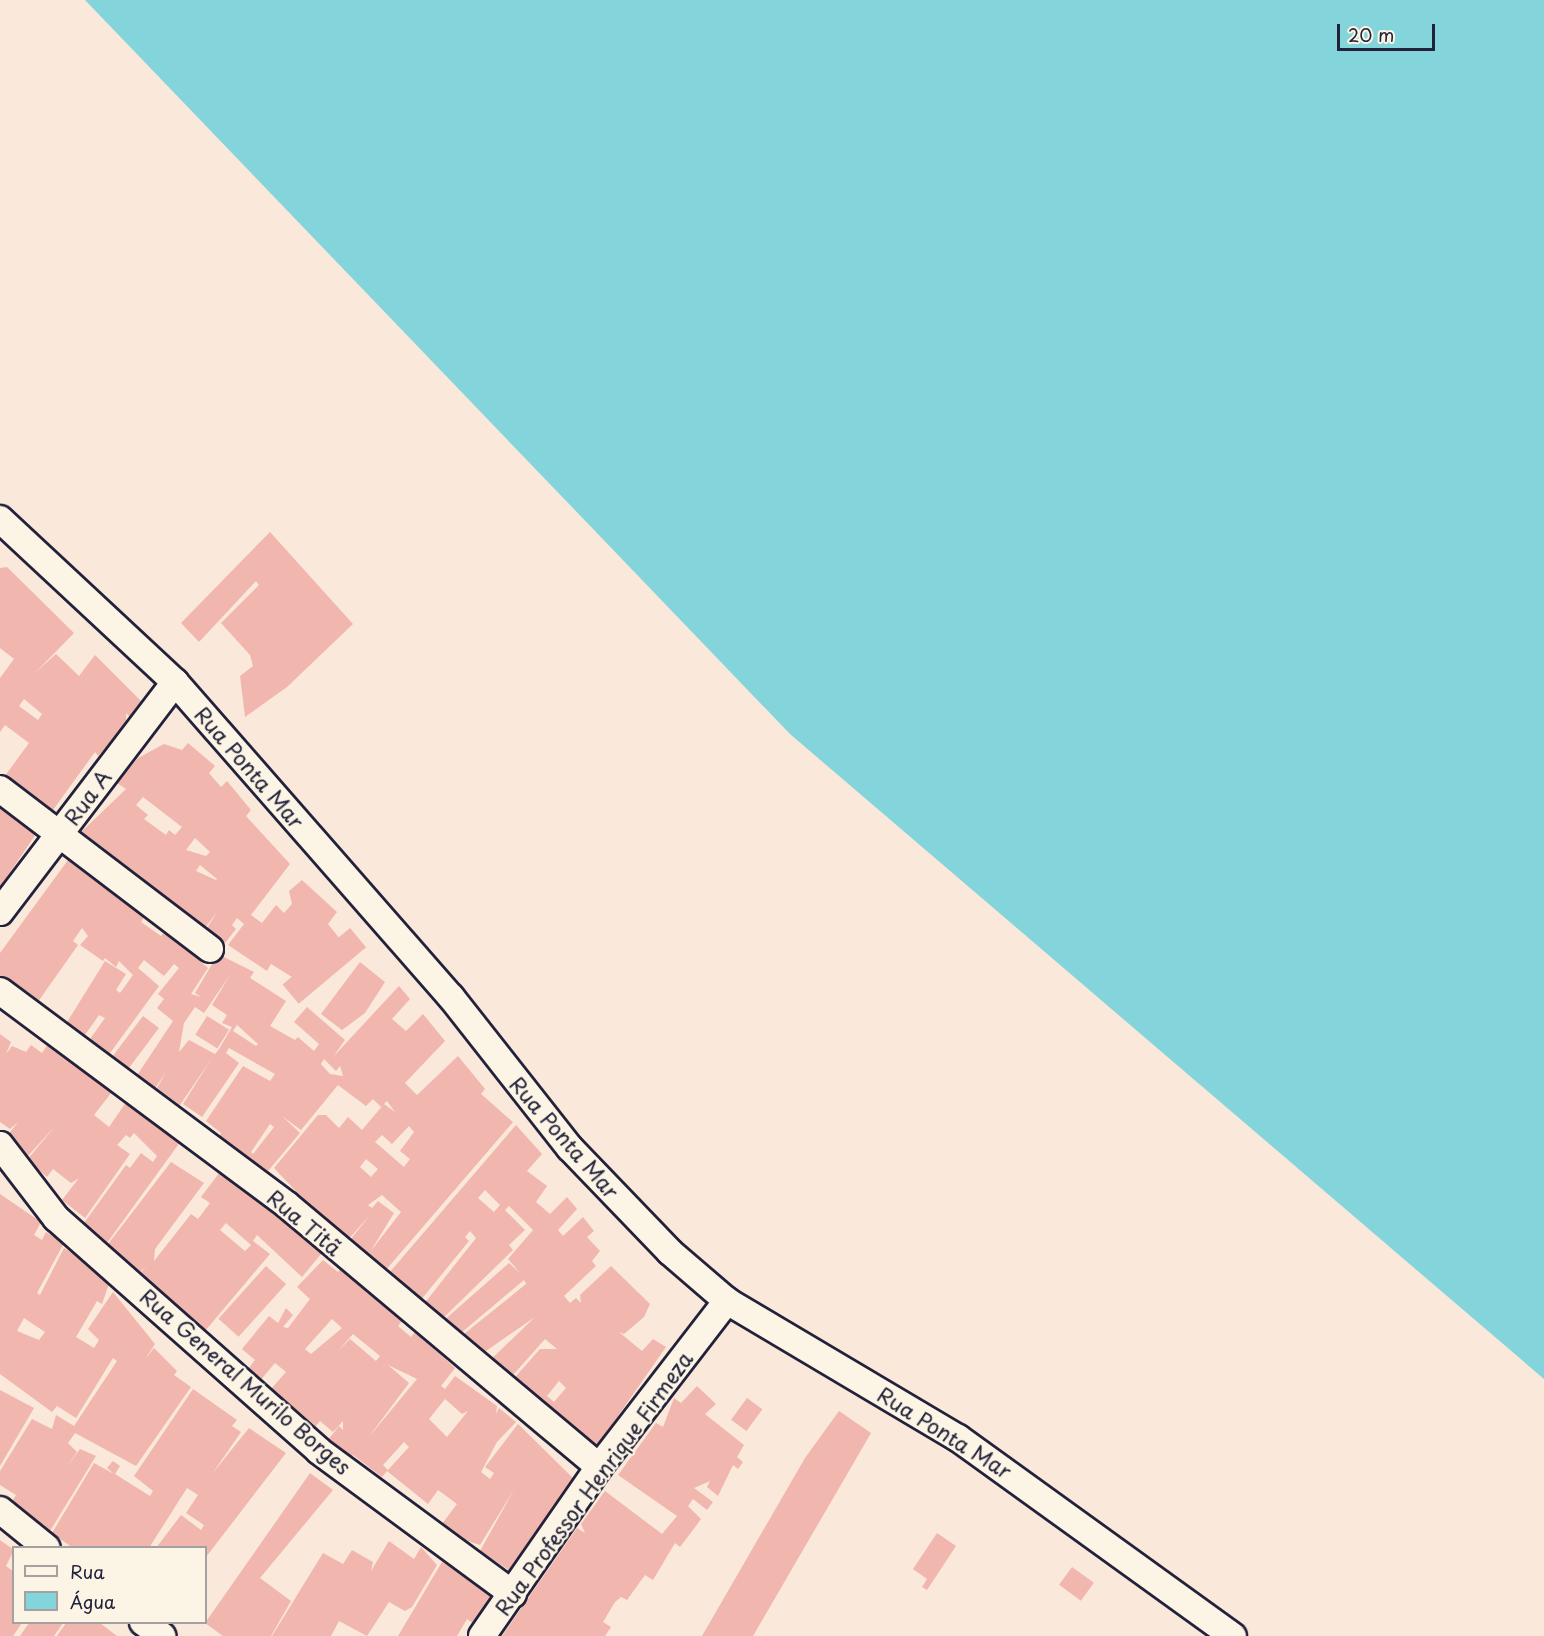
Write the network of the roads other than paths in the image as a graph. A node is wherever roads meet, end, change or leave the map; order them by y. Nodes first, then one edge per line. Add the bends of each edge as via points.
1 (0, 519) edge
2 (175, 682) junction
3 (0, 789) edge
4 (57, 835) junction
5 (0, 912) edge
6 (210, 949) dead end
7 (0, 991) edge
8 (0, 1145) edge
9 (727, 1301) junction
10 (599, 1467) junction
11 (0, 1510) edge
12 (45, 1546) edge
13 (513, 1594) junction
14 (144, 1624) edge
15 (162, 1636) edge
16 (482, 1636) edge
17 (1233, 1636) edge

1 - 2 street, Rua Ponta Mar
2 - 4 street, Rua A
2 - 9 street, Rua Ponta Mar via 451,997 570,1148 670,1252
3 - 4 street
4 - 5 street, Rua A
4 - 6 street
7 - 10 street, Rua Titã via 287,1205
8 - 13 street, Rua General Murilo Borges via 56,1218 320,1451
9 - 10 street, Rua Professor Henrique Firmeza
9 - 17 street, Rua Ponta Mar via 958,1438
10 - 13 street, Rua Professor Henrique Firmeza
11 - 12 street
13 - 16 street, Rua Professor Henrique Firmeza
14 - 15 street

